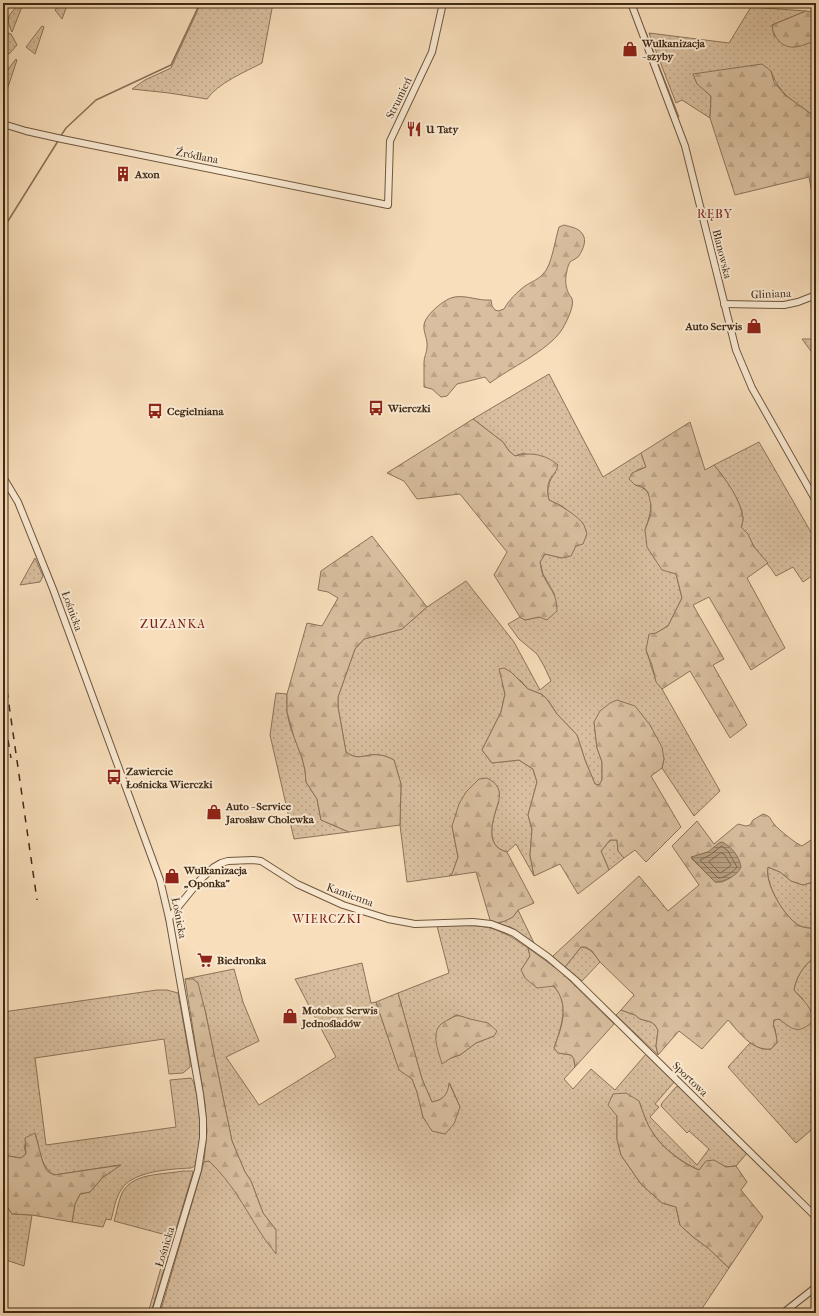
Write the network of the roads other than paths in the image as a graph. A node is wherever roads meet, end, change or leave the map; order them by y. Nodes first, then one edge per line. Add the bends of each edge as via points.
1 (443, 3) edge
2 (631, 3) edge
3 (3, 124) edge
4 (388, 205) joint
5 (816, 295) edge
6 (724, 304) junction
7 (3, 477) edge
8 (816, 501) edge
9 (169, 918) junction
10 (548, 957) joint
11 (816, 1217) edge
12 (816, 1287) edge
13 (155, 1313) edge
14 (783, 1313) edge

1 - 4 street, Strumień via 432,52 390,141
2 - 6 street, Blanowska via 685,146
3 - 4 street, Źródlana via 60,139
5 - 6 street, Gliniana via 784,305
6 - 8 street, Blanowska via 736,350 750,385
7 - 9 street, Łośnicka via 18,502 53,589 160,880
9 - 10 street, Kamienna via 200,880 217,864 253,860 261,861 297,884 343,905 388,919 415,924 491,924 514,933
9 - 13 street, Łośnicka via 200,1094 203,1138 198,1170
10 - 11 street, Sportowa via 574,979
12 - 14 street

